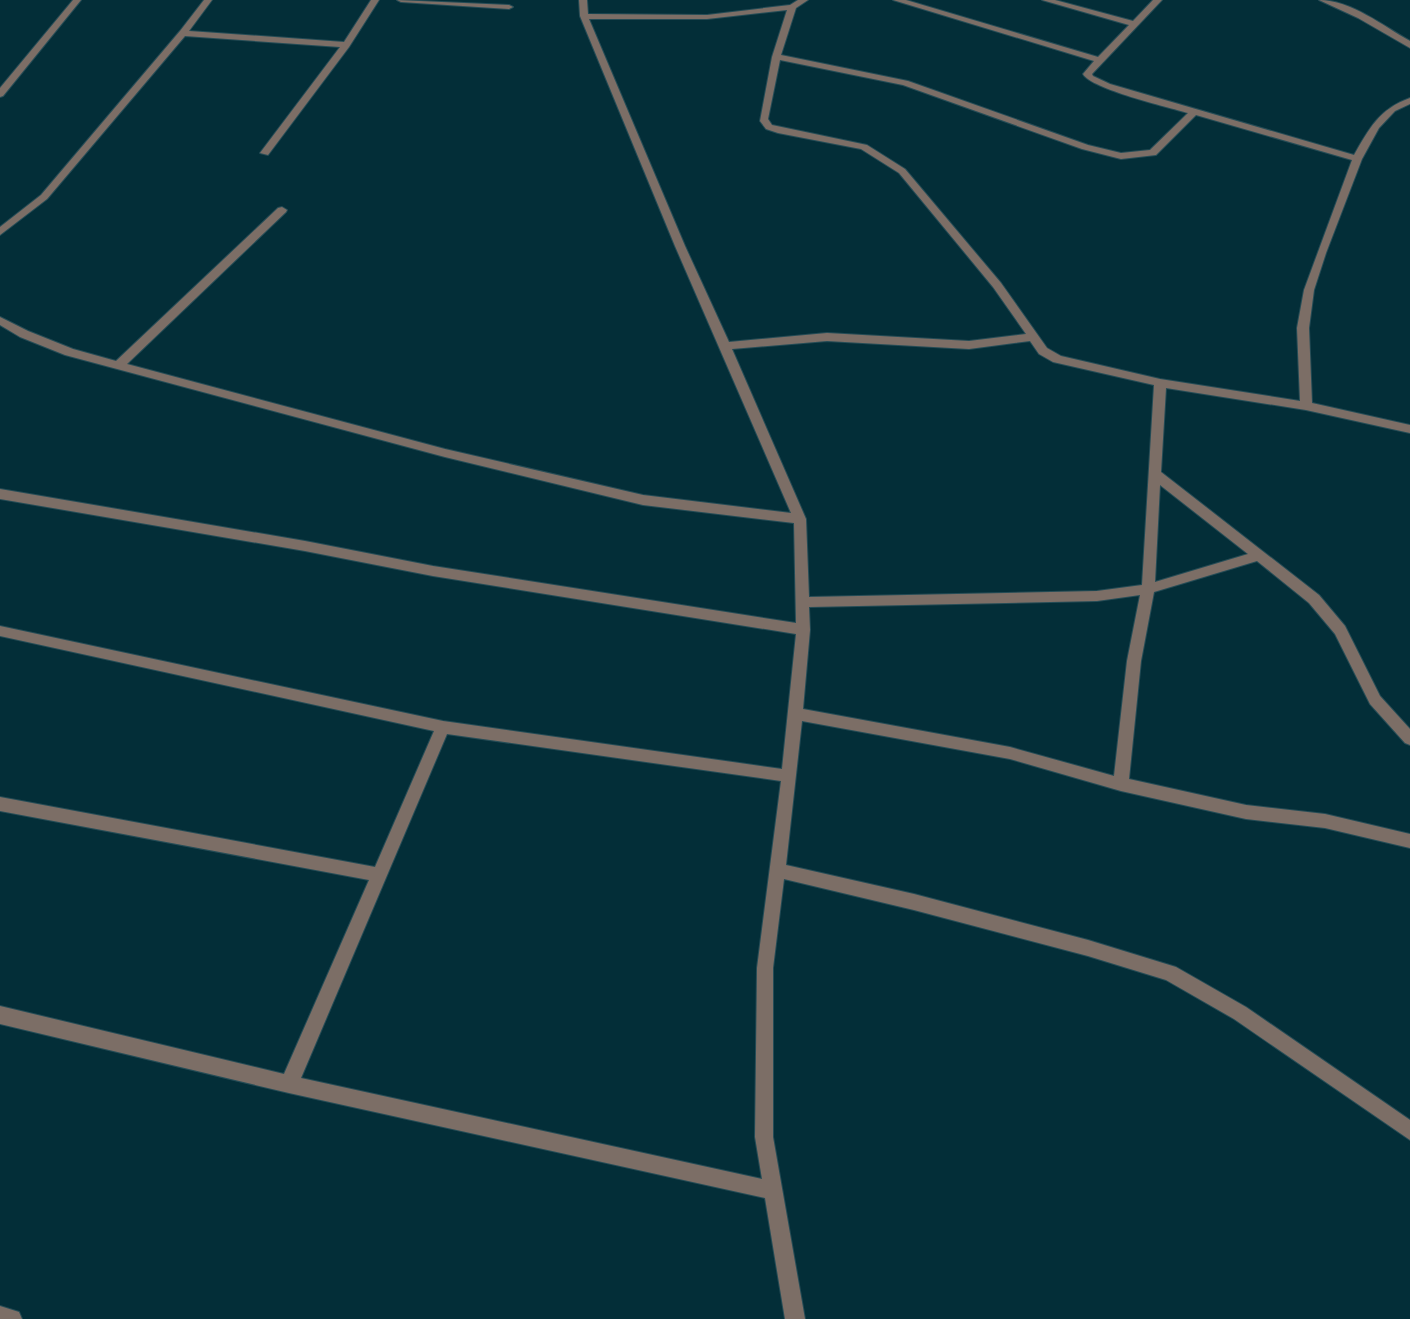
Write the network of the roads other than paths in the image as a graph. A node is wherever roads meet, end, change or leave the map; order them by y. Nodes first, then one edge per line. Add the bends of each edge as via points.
1 (77, 0) edge
2 (208, 0) edge
3 (375, 0) edge
4 (401, 0) edge
5 (583, 0) edge
6 (803, 0) edge
7 (897, 0) edge
8 (1046, 0) edge
9 (1158, 0) edge
10 (1323, 0) edge
11 (437, 1) edge
12 (509, 7) dead end
13 (793, 7) junction
14 (584, 16) junction
15 (1134, 24) junction
16 (183, 33) junction
17 (346, 45) junction
18 (1410, 45) edge
19 (776, 57) junction
20 (1099, 60) junction
21 (0, 94) edge
22 (1410, 101) edge
23 (1195, 111) junction
24 (265, 153) dead end
25 (1357, 159) junction
26 (282, 210) dead end
27 (0, 233) edge
28 (0, 320) edge
29 (1033, 337) junction
30 (725, 346) junction
31 (120, 364) junction
32 (1160, 383) junction
33 (1306, 406) junction
34 (1410, 429) edge
35 (1155, 474) junction
36 (0, 494) edge
37 (800, 519) junction
38 (1259, 556) junction
39 (1148, 589) junction
40 (802, 602) junction
41 (803, 629) junction
42 (0, 631) edge
43 (794, 714) junction
44 (443, 727) junction
45 (1410, 739) edge
46 (789, 776) junction
47 (1121, 784) junction
48 (0, 804) edge
49 (1410, 841) edge
50 (777, 870) junction
51 (379, 875) junction
52 (0, 1015) edge
53 (289, 1084) junction
54 (1410, 1131) edge
55 (774, 1191) junction
56 (0, 1316) edge
57 (12, 1319) edge
58 (795, 1319) edge

1 - 21 street
2 - 16 street
3 - 17 street
4 - 11 street
5 - 14 street
6 - 13 street
7 - 20 street
8 - 15 street
9 - 15 street
10 - 18 street
11 - 12 street
13 - 14 street via 707,17
13 - 19 street
14 - 30 street
15 - 20 street
16 - 17 street
16 - 27 street via 44,197
17 - 24 street
19 - 23 street via 905,83 1121,156 1153,153
19 - 29 street via 764,110 763,120 769,127 864,148 902,171
20 - 23 street via 1087,74 1092,81
22 - 25 street via 1392,109 1375,127
23 - 25 street
25 - 33 street via 1309,289 1303,328
26 - 31 street
28 - 31 street via 69,352
29 - 30 street via 970,345 827,337
29 - 32 street via 1043,351 1057,359
30 - 37 street
31 - 37 street via 445,453 643,500
32 - 33 street
32 - 35 street
33 - 34 street
35 - 38 street
35 - 39 street
36 - 41 street via 433,571
37 - 40 street
38 - 39 street
38 - 45 street via 1314,600 1340,630 1375,700
39 - 40 street via 1097,596
39 - 47 street via 1128,705
40 - 41 street
41 - 43 street
42 - 44 street
43 - 46 street
43 - 47 street via 1010,753
44 - 46 street
44 - 51 street
46 - 50 street
47 - 49 street
48 - 51 street
50 - 54 street via 954,912 1170,973 1240,1013
50 - 55 street via 764,981 764,1138
51 - 53 street
52 - 53 street
53 - 55 street
55 - 58 street
56 - 57 street

